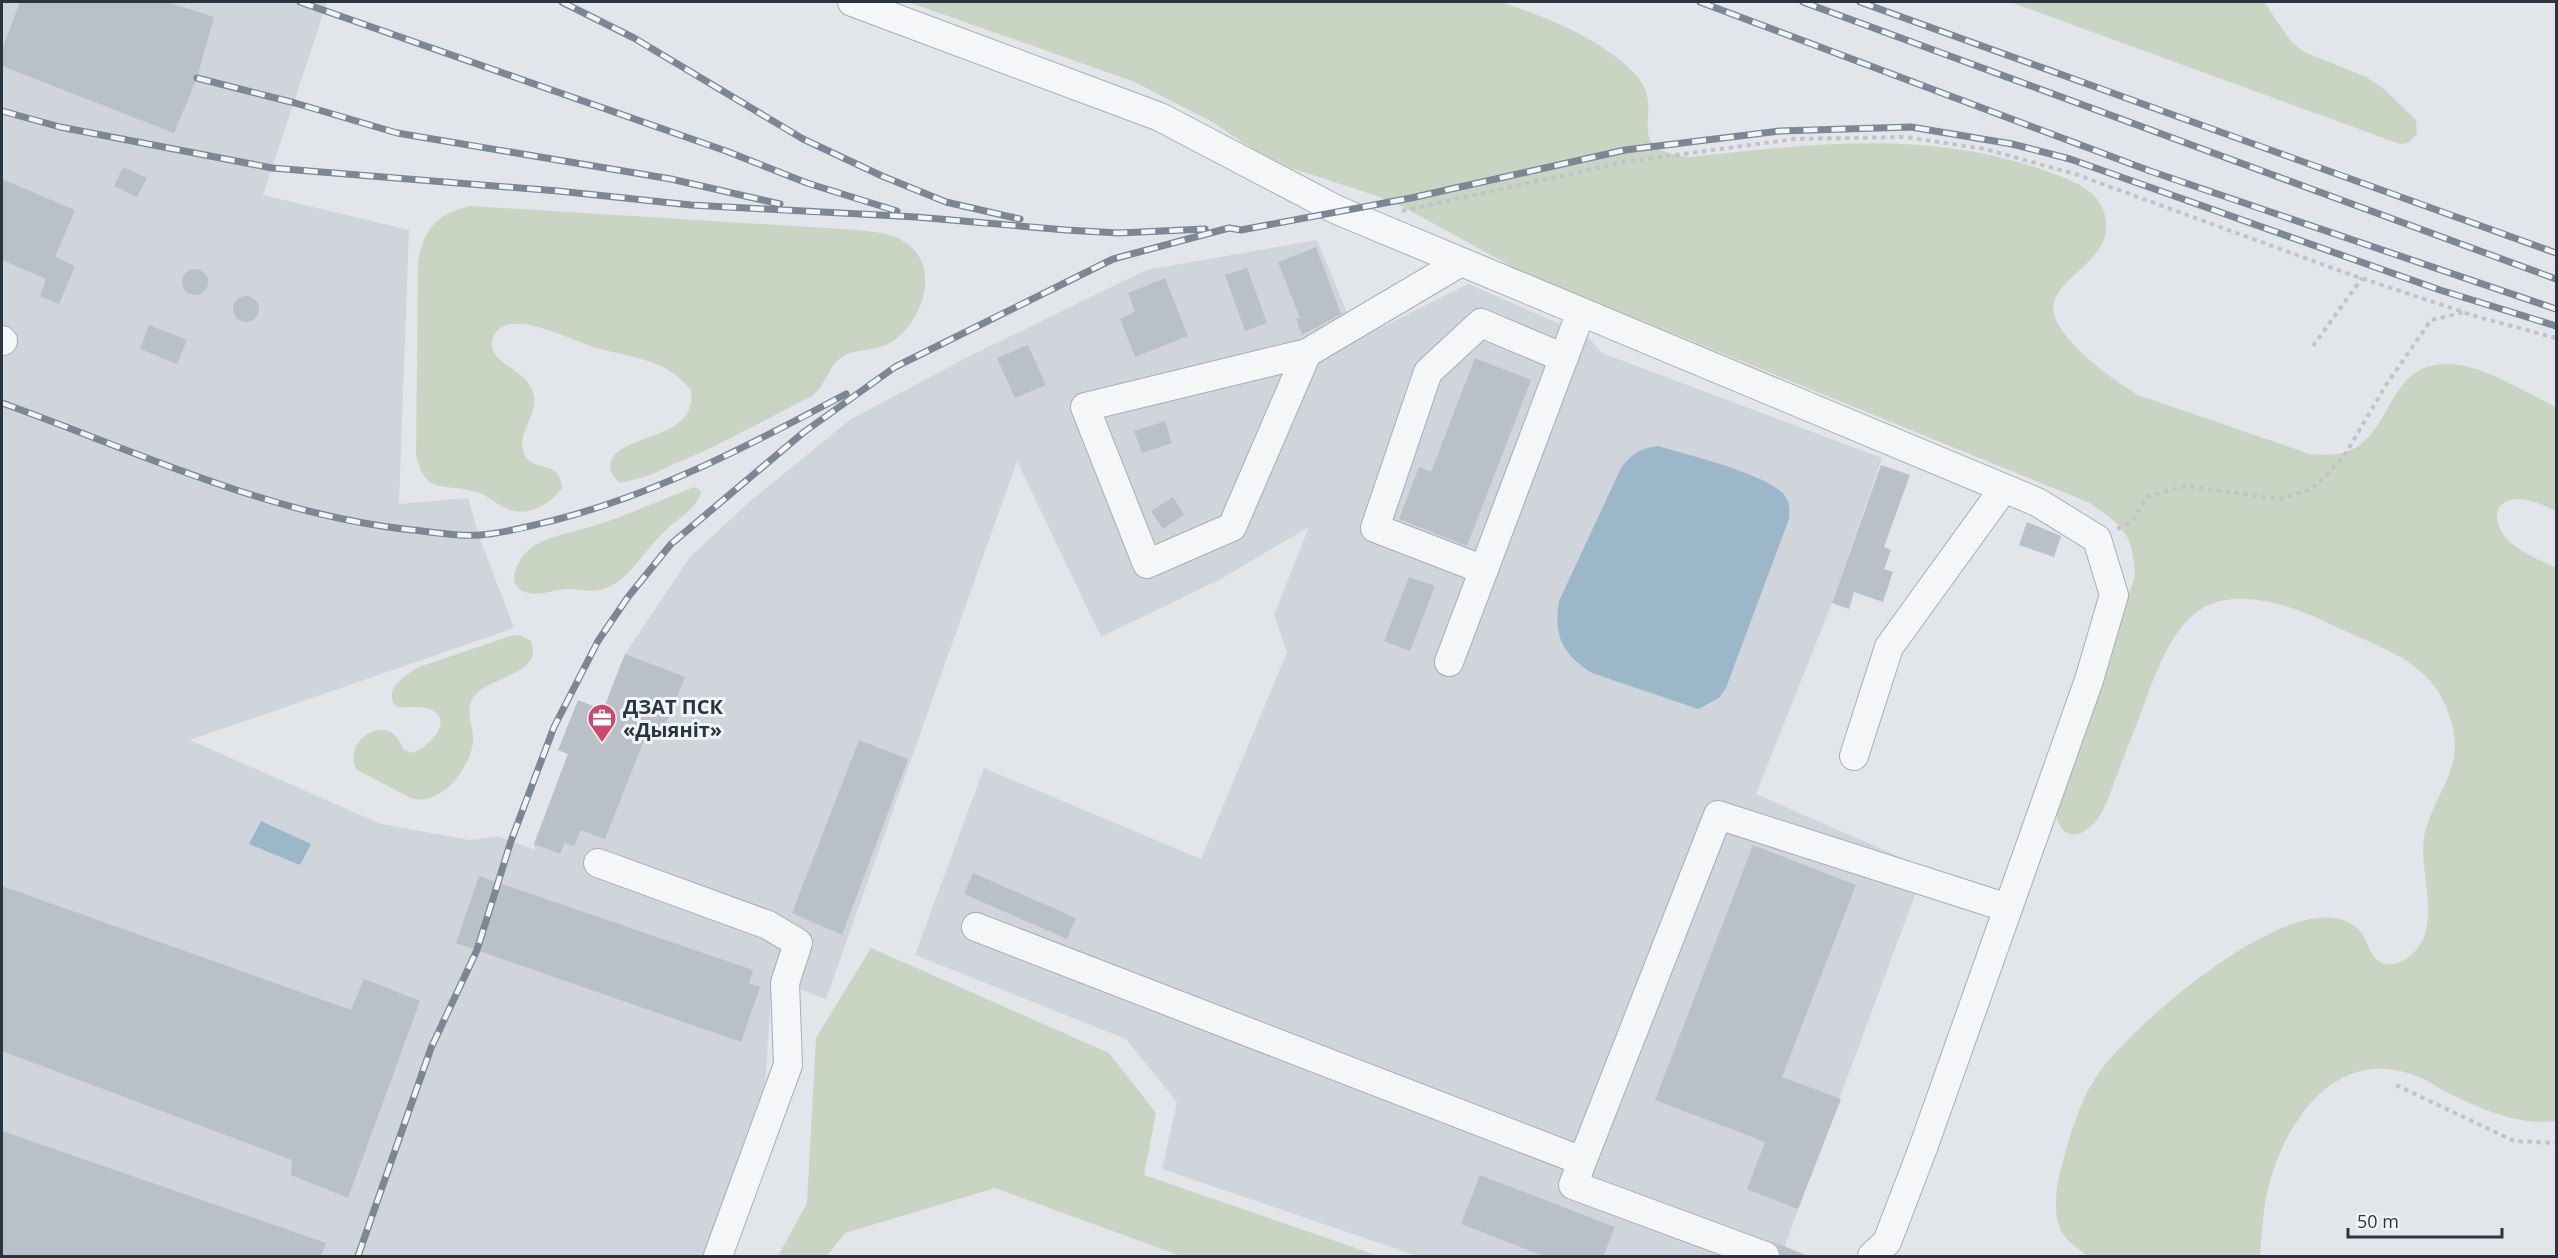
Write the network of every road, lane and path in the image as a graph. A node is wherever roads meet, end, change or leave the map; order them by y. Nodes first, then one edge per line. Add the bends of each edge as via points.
1 (852, 2) edge
2 (1361, 220) junction
3 (1461, 262) junction
4 (2362, 278) junction
5 (1581, 312) junction
6 (2465, 312) junction
7 (2556, 338) edge
8 (2313, 346) dead end
9 (1307, 353) junction
10 (1564, 358) junction
11 (2004, 488) junction
12 (2097, 539) junction
13 (1484, 570) junction
14 (1449, 662) dead end
15 (1854, 756) dead end
16 (598, 863) dead end
17 (2008, 908) junction
18 (976, 927) dead end
19 (2396, 1085) dead end
20 (2556, 1143) edge
21 (1582, 1161) junction
22 (717, 1257) edge
23 (1766, 1257) edge
24 (1872, 1257) edge

1 - 2 street via 1160,117
2 - 3 street
2 - 4 path via 1623,162 1795,139 1906,137 1985,149 2075,174
3 - 5 street
3 - 9 street
4 - 6 path
4 - 8 path
5 - 10 street
5 - 11 street
6 - 7 path
6 - 12 path via 2431,320 2343,458 2312,489 2280,499 2186,486 2148,496 2131,522
9 - 9 street via 1085,407 1147,564 1232,527
10 - 13 street
10 - 13 street via 1481,323 1428,372 1375,528
11 - 12 street via 2037,502
11 - 15 street via 1889,647
12 - 17 street via 2115,595
13 - 14 street
16 - 22 street via 768,925 798,943 785,983 788,1065
17 - 21 street via 1718,815
17 - 24 street via 1887,1242
18 - 21 street
19 - 20 path via 2514,1141
21 - 23 street via 1573,1185

